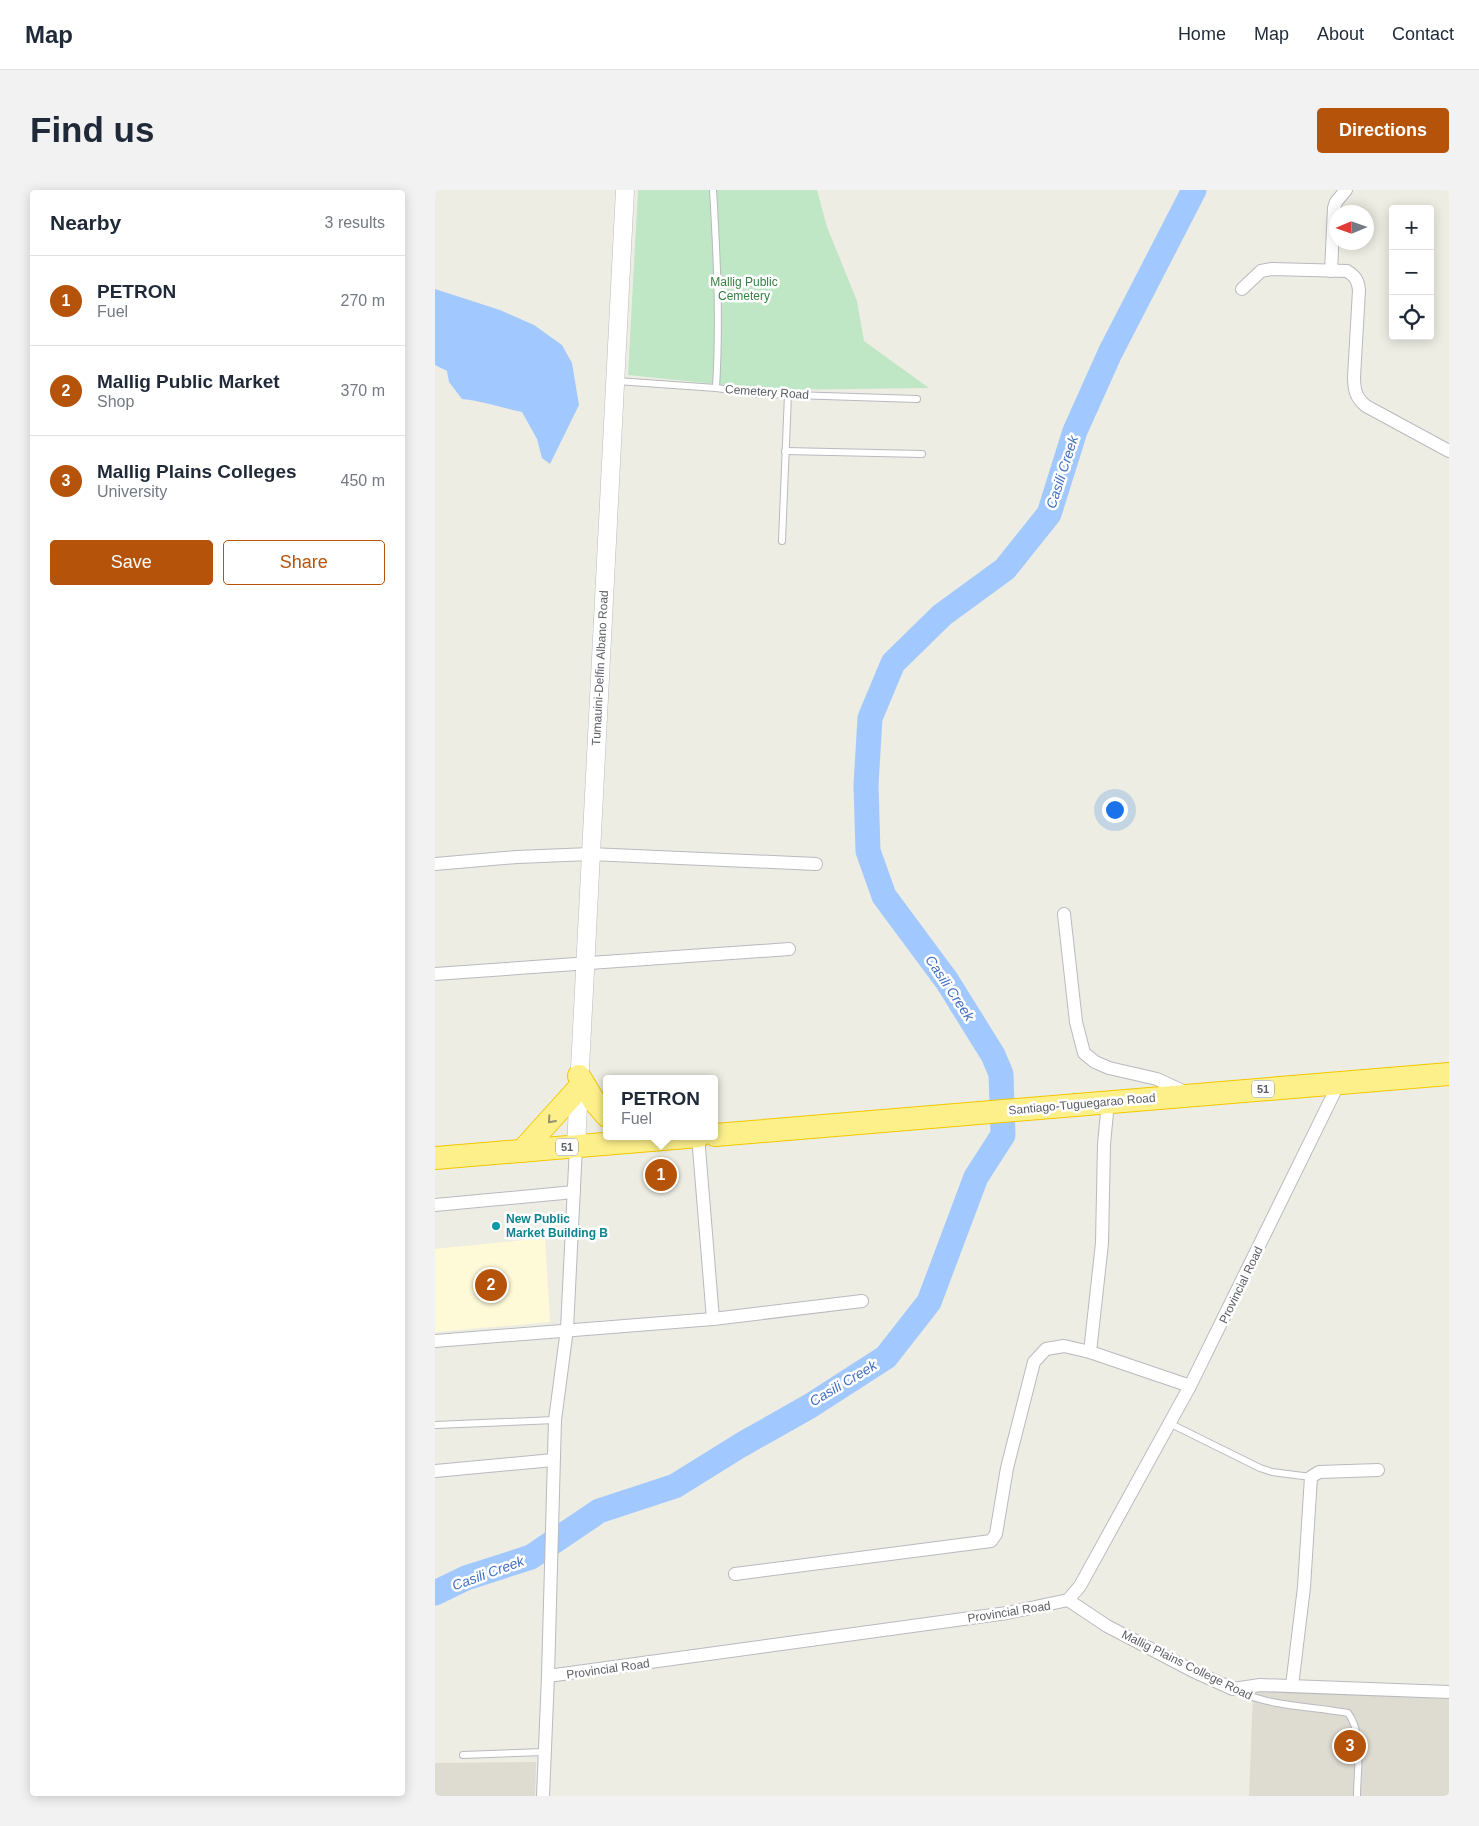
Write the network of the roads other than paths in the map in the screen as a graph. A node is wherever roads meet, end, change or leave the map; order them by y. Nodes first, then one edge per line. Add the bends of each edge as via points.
1 (625, 190) edge
2 (713, 190) edge
3 (1346, 190) edge
4 (1331, 271) junction
5 (1242, 289) dead end
6 (617, 381) junction
7 (716, 388) junction
8 (788, 394) junction
9 (917, 399) dead end
10 (785, 451) junction
11 (1449, 451) edge
12 (922, 454) dead end
13 (782, 541) dead end
14 (590, 854) junction
15 (435, 864) edge
16 (816, 864) dead end
17 (1064, 914) dead end
18 (789, 949) dead end
19 (585, 961) junction
20 (435, 974) edge
21 (1449, 1074) edge
22 (579, 1082) junction
23 (1339, 1083) junction
24 (1190, 1094) junction
25 (1108, 1102) junction
26 (603, 1111) edge
27 (718, 1135) edge
28 (623, 1140) edge
29 (699, 1140) edge
30 (576, 1146) junction
31 (522, 1151) junction
32 (435, 1158) edge
33 (574, 1192) junction
34 (435, 1204) edge
35 (862, 1301) dead end
36 (713, 1319) junction
37 (567, 1329) junction
38 (435, 1341) edge
39 (1090, 1352) junction
40 (1190, 1386) junction
41 (555, 1420) junction
42 (1171, 1424) junction
43 (435, 1425) edge
44 (553, 1460) junction
45 (1378, 1470) dead end
46 (435, 1471) edge
47 (1311, 1477) junction
48 (735, 1574) dead end
49 (1068, 1600) junction
50 (548, 1676) junction
51 (1292, 1686) junction
52 (1233, 1689) junction
53 (1449, 1692) edge
54 (544, 1752) junction
55 (463, 1755) dead end
56 (543, 1796) edge
57 (1357, 1796) edge

1 - 6 main road, Tumauini-Delfin Albano Road
2 - 7 lane via 719,343
3 - 4 street via 1334,208
4 - 5 street via 1261,271
4 - 11 street via 1347,271 1358,281 1354,390 1359,400
6 - 7 lane, Cemetery Road
6 - 14 main road, Tumauini-Delfin Albano Road
7 - 8 lane, Cemetery Road
8 - 9 lane, Cemetery Road
8 - 10 lane
10 - 12 lane
10 - 13 lane
14 - 15 street via 517,856
14 - 16 street
14 - 19 main road, Tumauini-Delfin Albano Road
17 - 24 street via 1076,1022 1084,1053 1109,1068 1157,1079
18 - 19 street
19 - 20 street
19 - 22 main road, Tumauini-Delfin Albano Road
21 - 23 highway, Santiago-Tuguegarao Road / 51
22 - 26 highway
22 - 30 main road, Tumauini-Delfin Albano Road
22 -> 31 highway
23 - 24 highway, Santiago-Tuguegarao Road / 51
23 - 40 street, Provincial Road
24 - 25 highway, Santiago-Tuguegarao Road / 51
25 - 27 highway, Santiago-Tuguegarao Road / 51
25 - 39 street via 1102,1243
28 - 30 highway, 51
29 - 36 street
30 - 31 highway, 51
30 - 33 street
31 - 32 highway, 51
33 - 34 street
33 - 37 street
35 - 36 street
36 - 37 street
37 - 38 street
37 - 41 street
39 - 40 street
39 - 48 street via 1054,1347 1040,1354 1034,1362 1007,1468 996,1534 991,1541
40 - 42 street, Provincial Road
41 - 43 lane
41 - 44 street
42 - 47 lane via 1260,1468
42 - 49 street, Provincial Road via 1080,1586
44 - 46 street
44 - 50 street
45 - 47 street via 1319,1472
47 - 51 street via 1304,1587
49 - 50 street, Provincial Road via 1007,1613
49 - 52 street, Mallig Plains College Road via 1107,1626
50 - 54 street, Provincial Road
51 - 52 street via 1260,1685
51 - 53 street
52 - 57 lane, Mallig Plains College Road via 1255,1699 1348,1714 1354,1721 1357,1736
54 - 55 lane
54 - 56 street, Provincial Road

